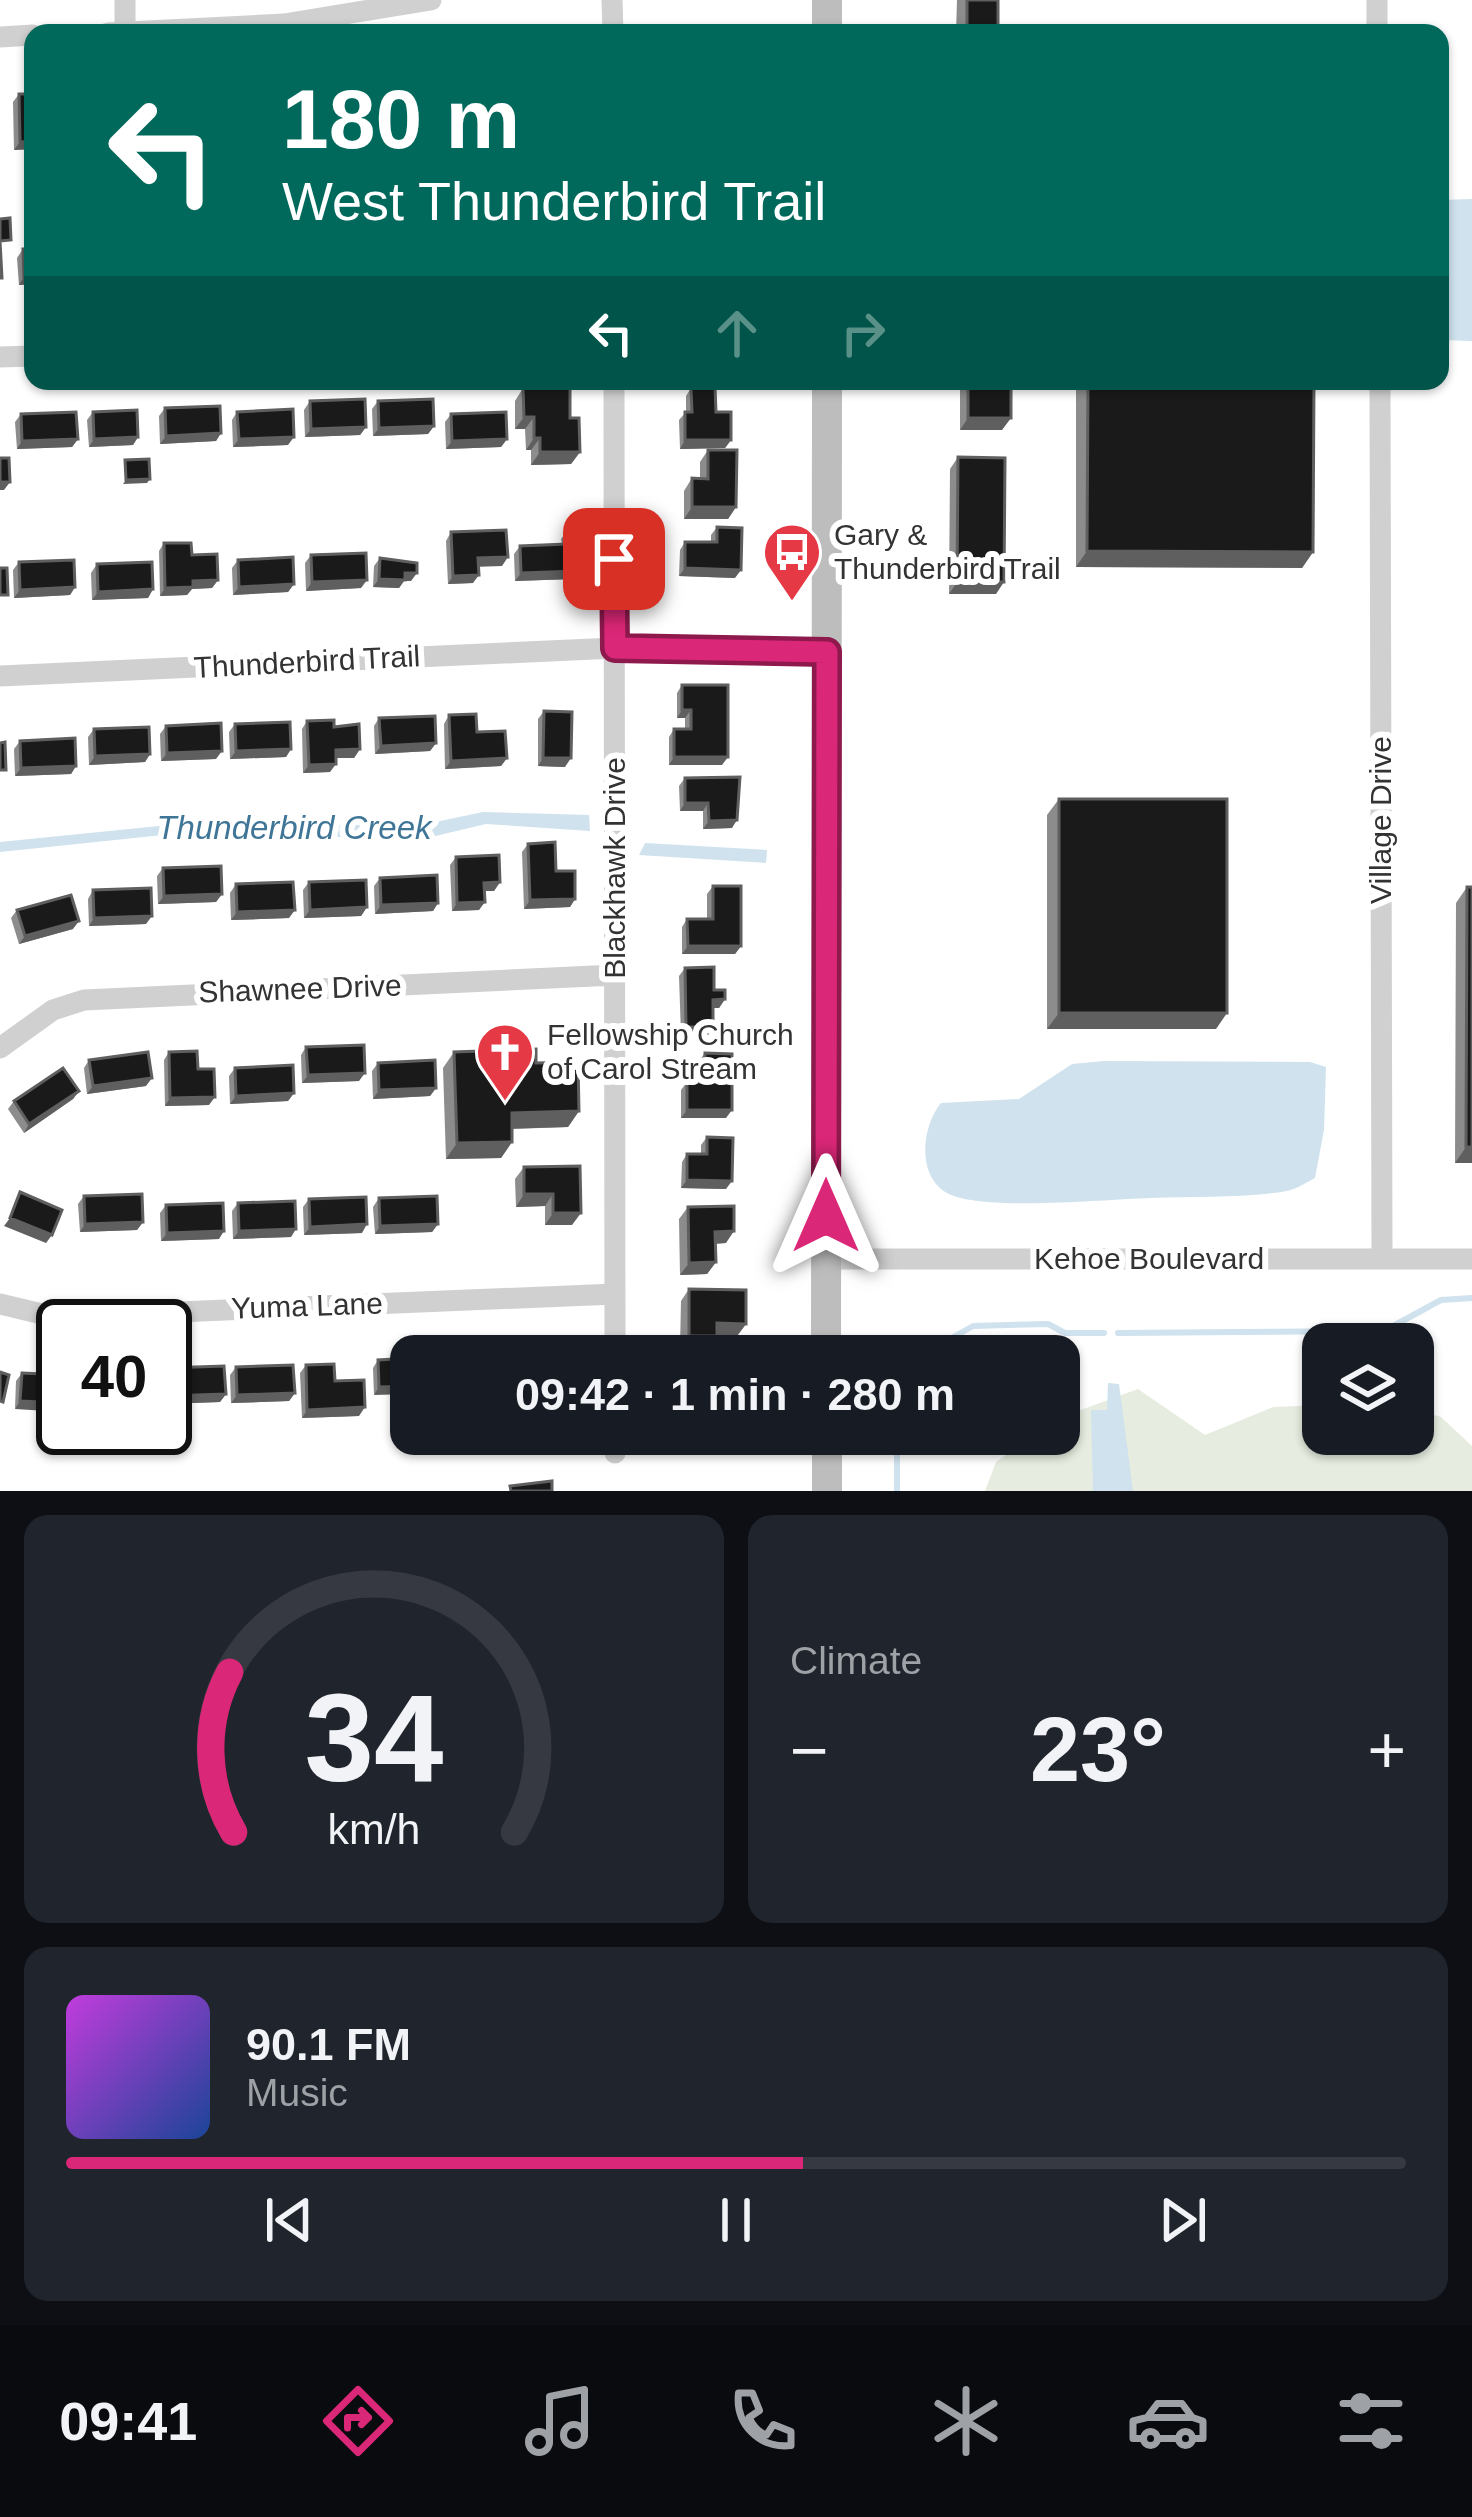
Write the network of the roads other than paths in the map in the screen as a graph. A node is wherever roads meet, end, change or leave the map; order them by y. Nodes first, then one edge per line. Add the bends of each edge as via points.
1 (431, 0) edge
2 (284, 24) edge
3 (614, 390) edge
4 (827, 390) edge
5 (1380, 390) edge
6 (615, 648) junction
7 (827, 652) junction
8 (0, 676) edge
9 (615, 975) junction
10 (0, 1048) edge
11 (826, 1259) junction
12 (1382, 1259) junction
13 (1472, 1259) edge
14 (615, 1294) junction
15 (0, 1304) edge
16 (615, 1335) edge
17 (826, 1335) edge
18 (826, 1455) edge
19 (827, 1491) edge

1 - 2 street
3 - 6 street, Blackhawk Drive
4 - 7 street
5 - 12 street, Village Drive
6 - 7 street, Thunderbird Trail
6 - 8 street, Thunderbird Trail
6 - 9 street, Blackhawk Drive
7 - 11 street
9 - 10 street, Shawnee Drive via 84,1000 53,1010
9 - 14 street, Blackhawk Drive
11 - 12 street, Kehoe Boulevard
11 - 17 street
12 - 13 street, Kehoe Boulevard
14 - 15 street, Yuma Lane via 81,1316
14 - 16 street, Blackhawk Drive
18 - 19 street

